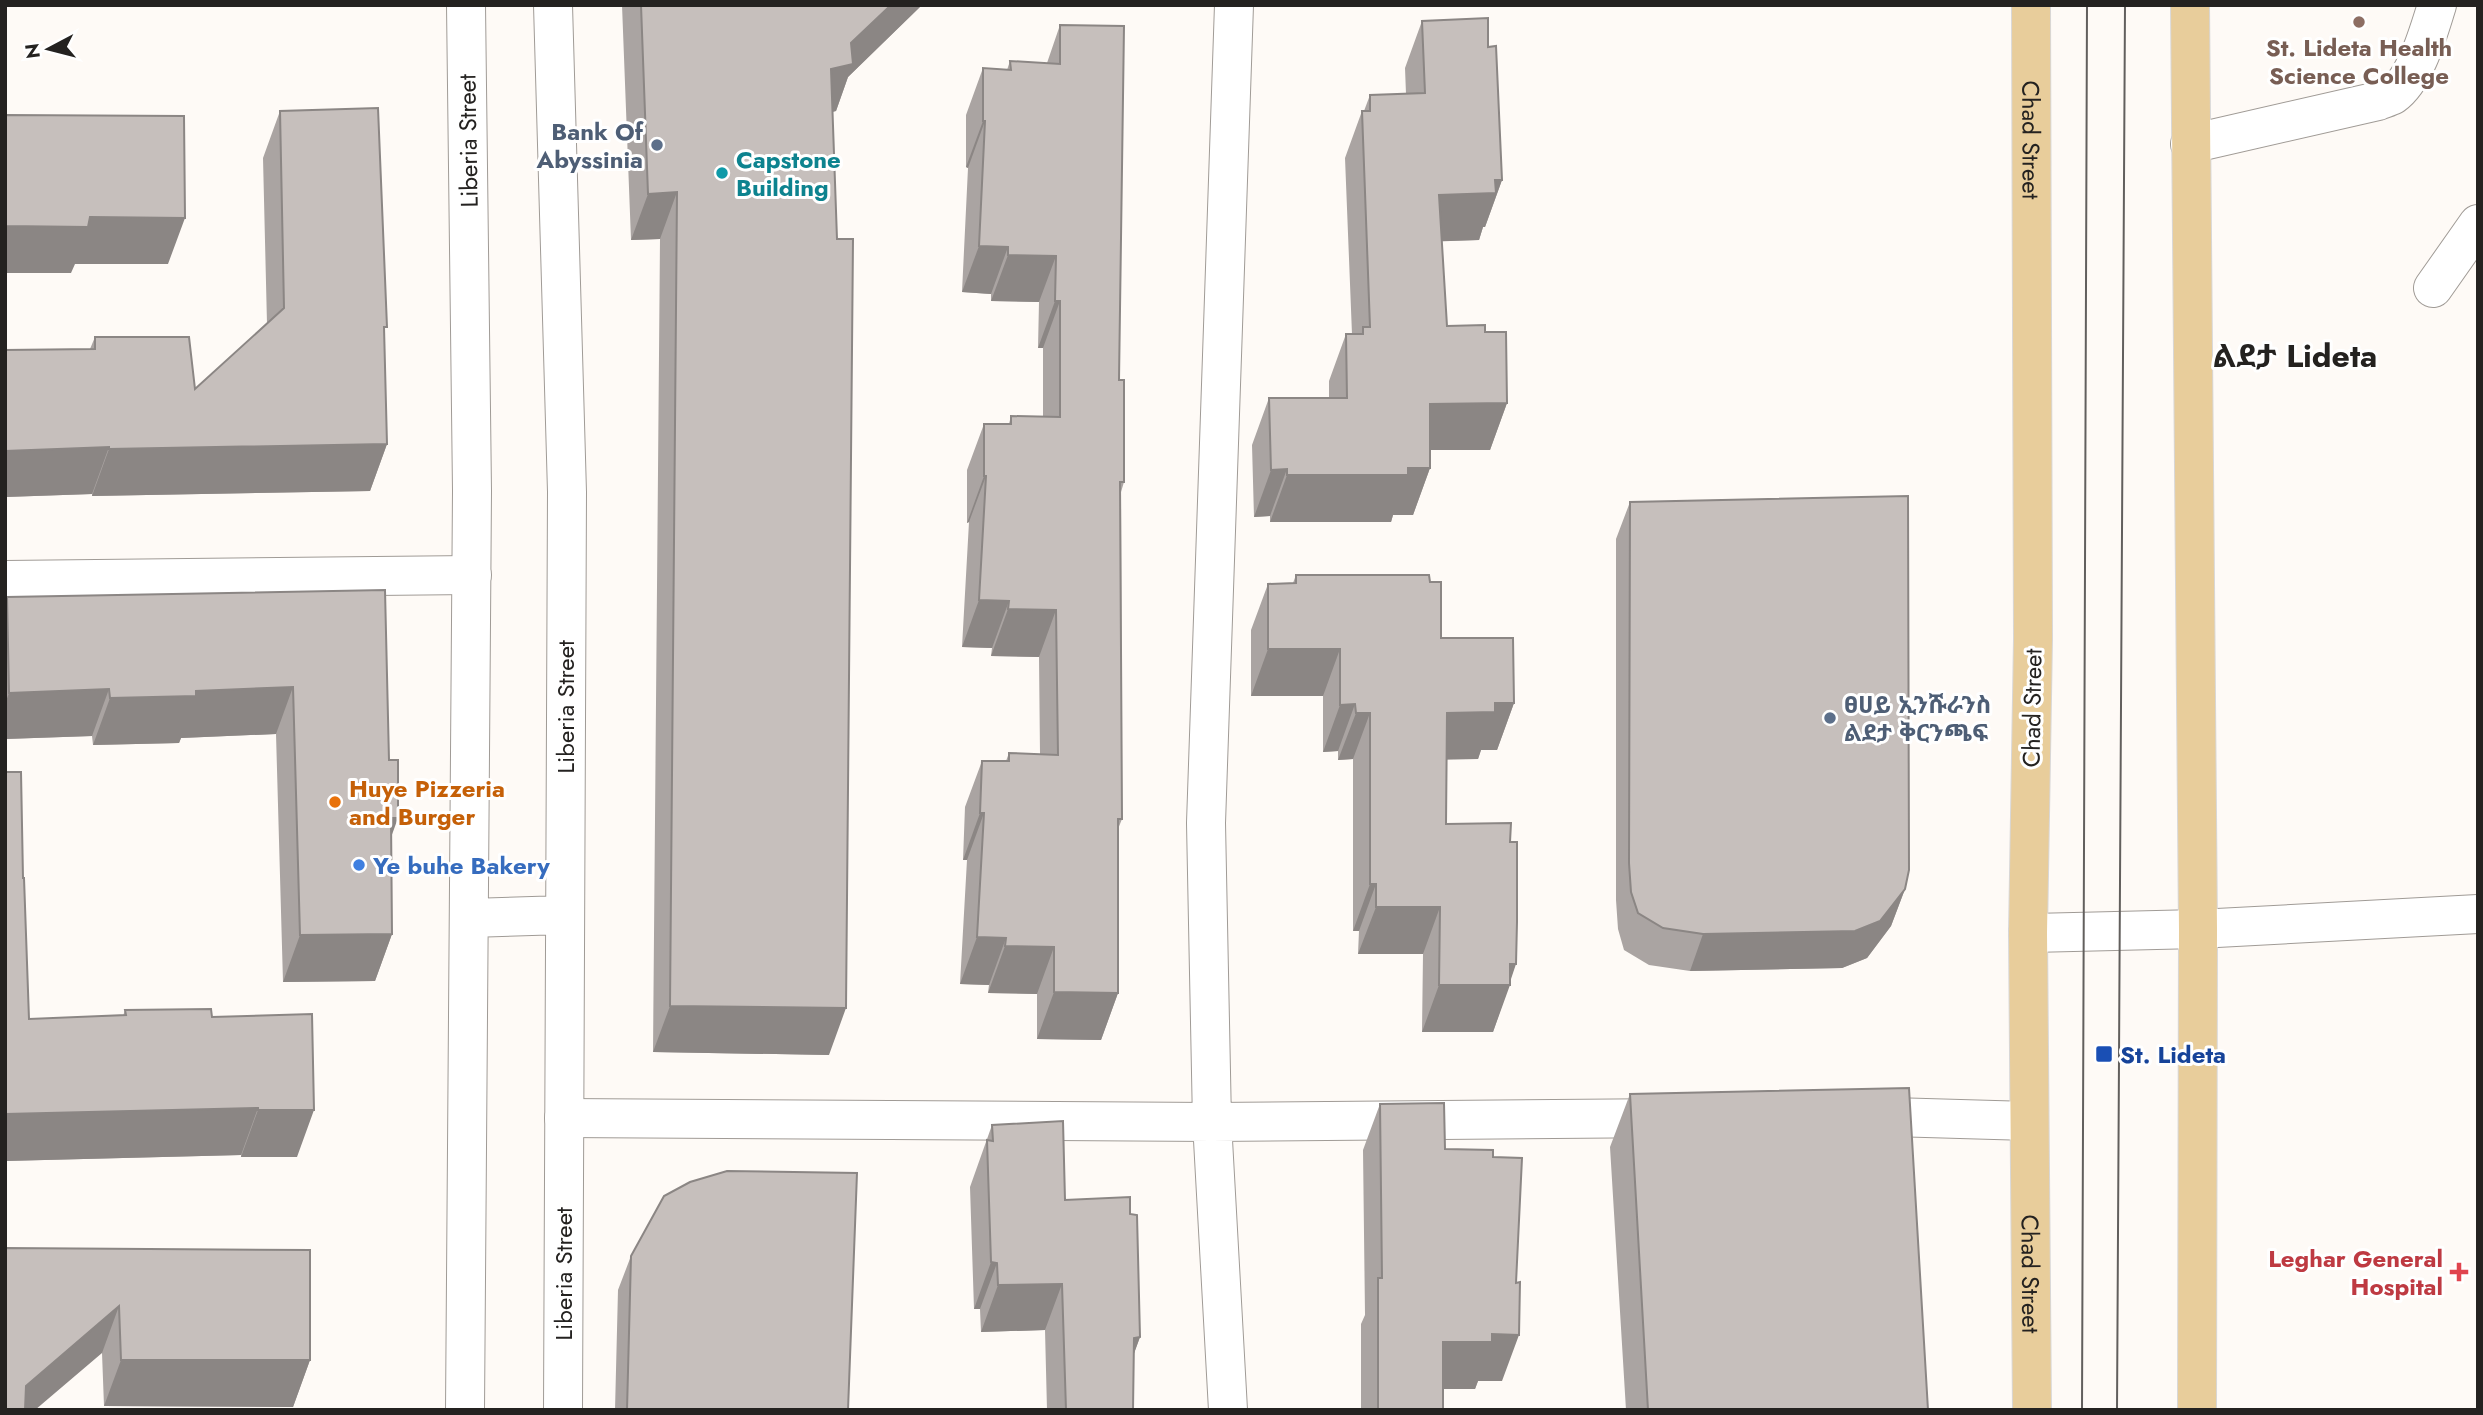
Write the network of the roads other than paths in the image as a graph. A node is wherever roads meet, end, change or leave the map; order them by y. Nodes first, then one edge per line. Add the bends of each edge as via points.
1 (466, 5) edge
2 (554, 5) edge
3 (1234, 5) edge
4 (2031, 5) edge
5 (2190, 5) edge
6 (2437, 5) edge
7 (2190, 144) junction
8 (2478, 225) edge
9 (2433, 288) dead end
10 (472, 575) junction
11 (5, 580) edge
12 (2478, 914) edge
13 (564, 915) junction
14 (470, 918) junction
15 (2198, 929) junction
16 (2028, 933) junction
17 (1823, 1116) edge
18 (564, 1118) junction
19 (1715, 1118) edge
20 (2029, 1121) junction
21 (1212, 1122) junction
22 (466, 1410) edge
23 (563, 1410) edge
24 (1228, 1410) edge
25 (2032, 1410) edge
26 (2197, 1410) edge

1 - 10 street, Liberia Street
2 - 13 street, Liberia Street via 567,492
3 - 21 street via 1206,823
4 - 16 main road, Chad Street via 2033,639
5 - 7 main road
6 - 7 street via 2407,80 2394,94
7 - 15 main road
8 - 9 street
10 - 11 street
10 - 14 street, Liberia Street
12 - 15 street
13 - 14 street
13 - 18 street, Liberia Street
14 - 22 street, Liberia Street
15 - 16 street
15 - 26 main road
16 - 20 main road, Chad Street
17 - 20 street
18 - 21 street
18 - 23 street, Liberia Street
19 - 21 street
20 - 25 main road, Chad Street
21 - 24 street

